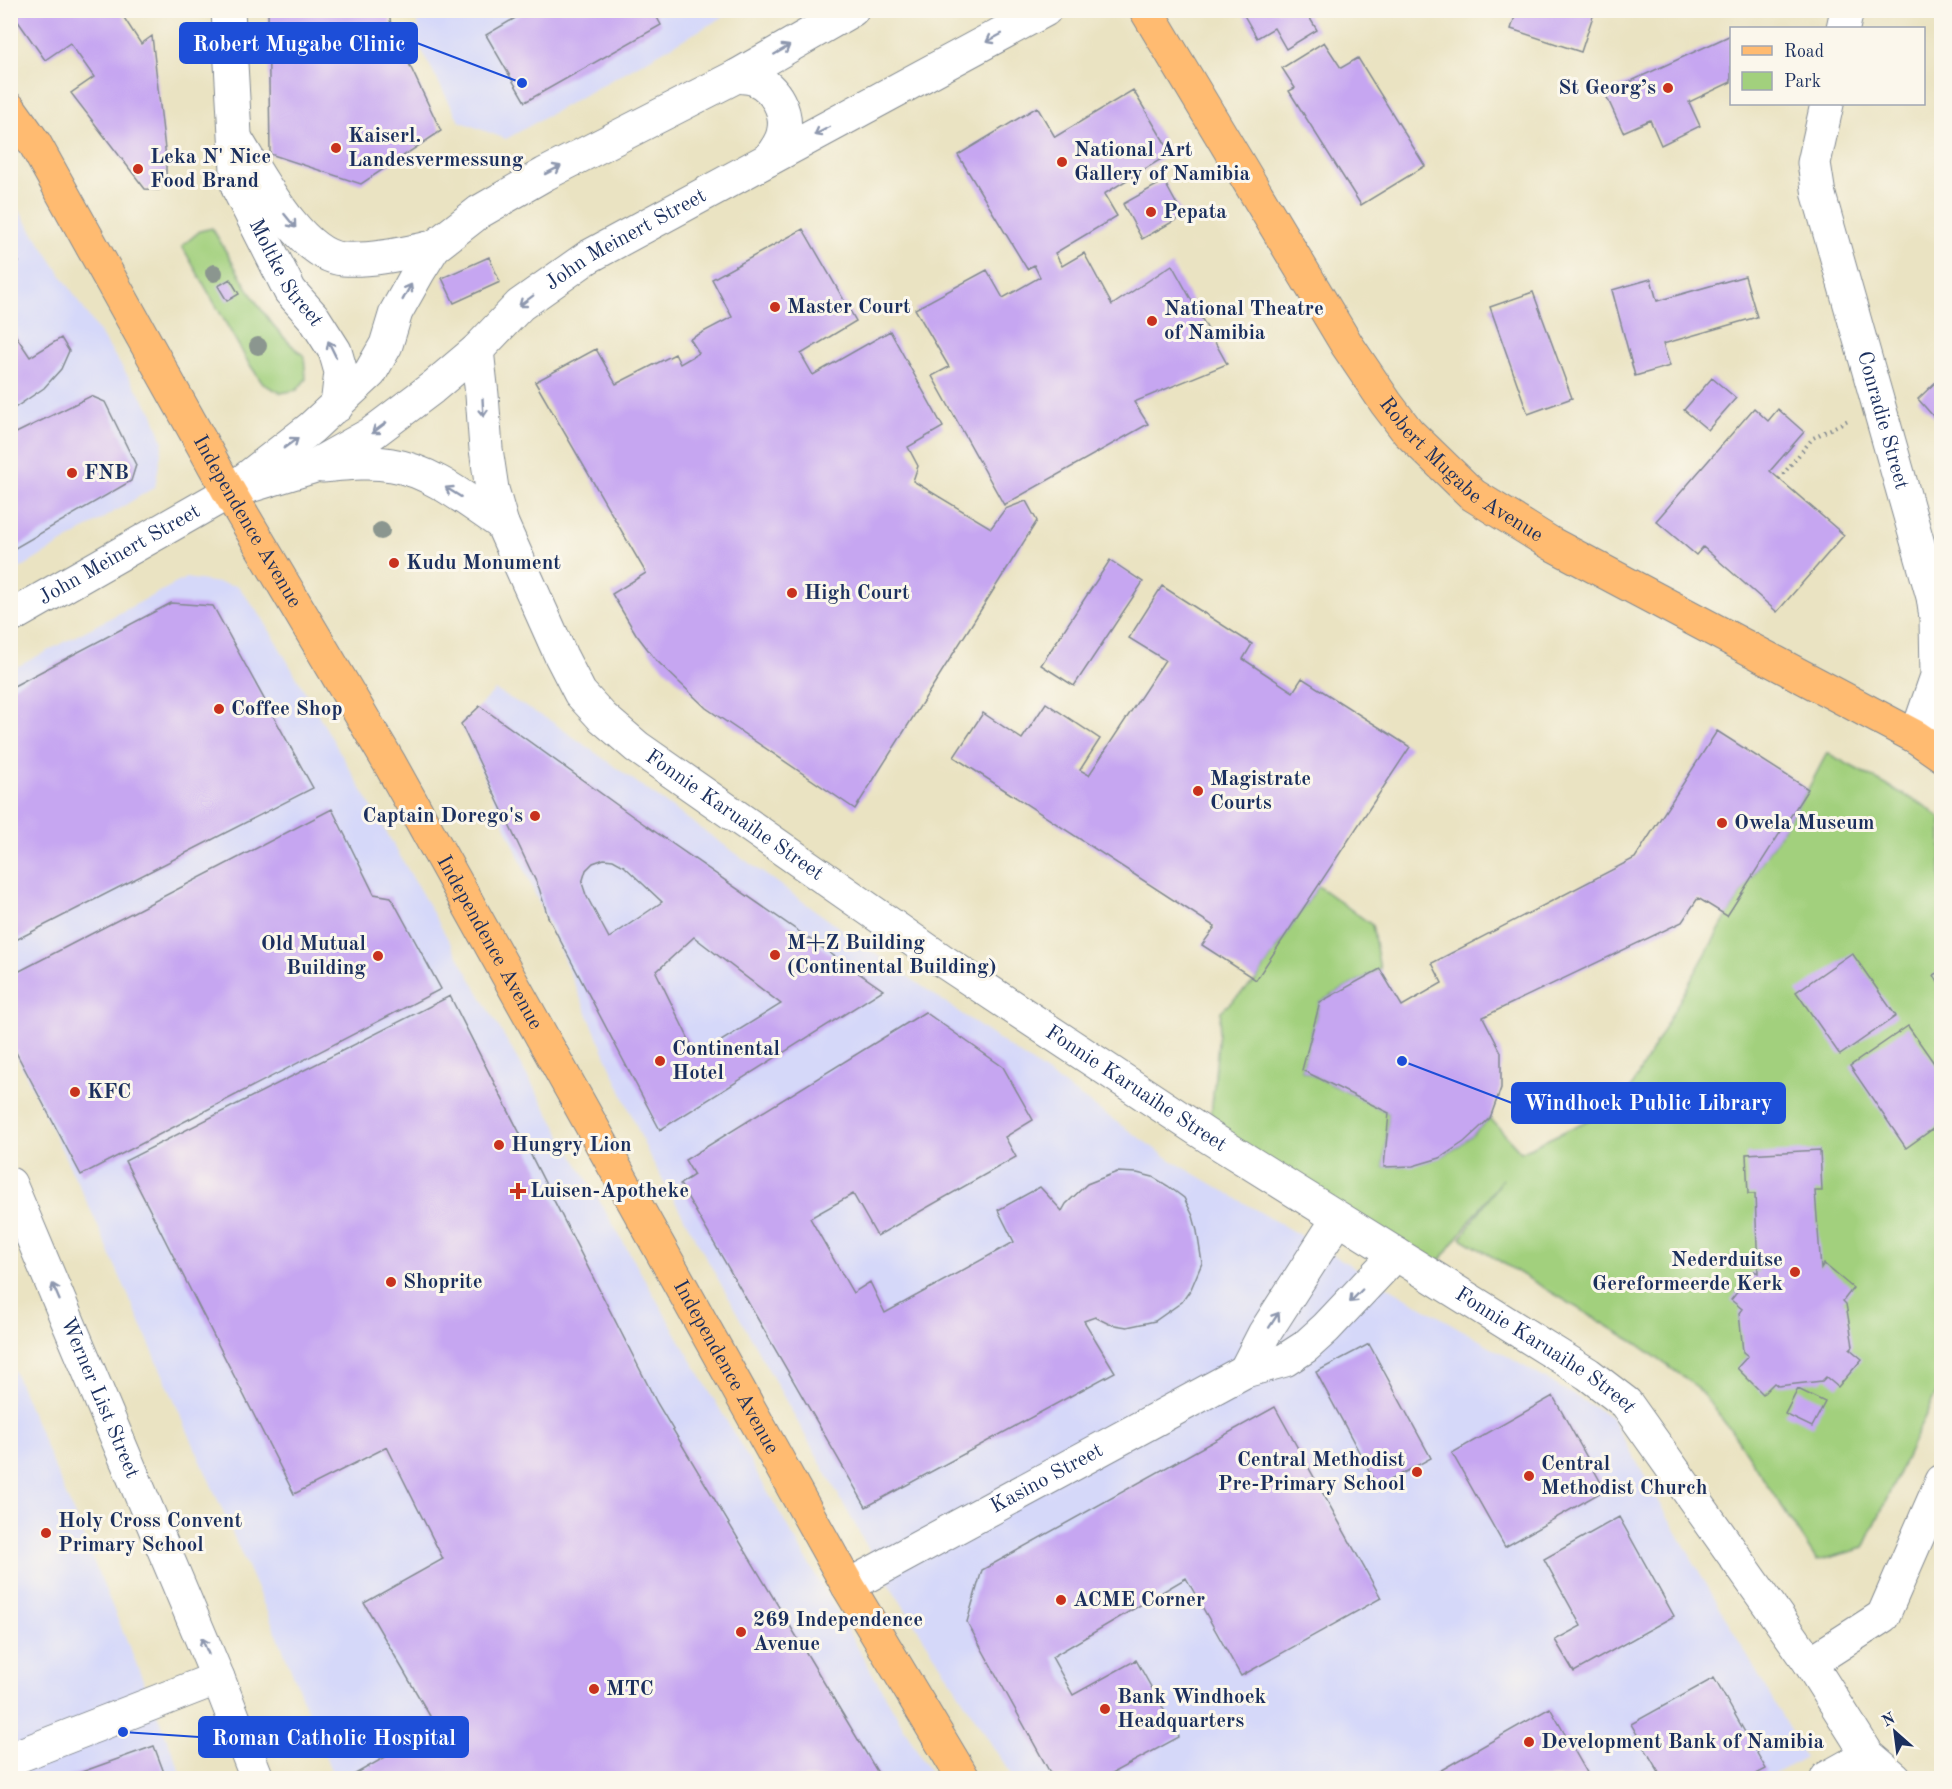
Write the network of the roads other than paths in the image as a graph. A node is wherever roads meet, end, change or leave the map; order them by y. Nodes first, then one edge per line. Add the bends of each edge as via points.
1 (228, 10) edge
2 (852, 10) edge
3 (1045, 10) edge
4 (1146, 10) edge
5 (1847, 10) edge
6 (1843, 27) edge
7 (737, 76) junction
8 (1827, 105) edge
9 (10, 109) edge
10 (235, 137) junction
11 (769, 159) junction
12 (434, 247) junction
13 (477, 350) junction
14 (337, 406) junction
15 (312, 467) junction
16 (229, 492) junction
17 (502, 524) junction
18 (10, 617) edge
19 (1929, 746) edge
20 (10, 1184) edge
21 (1338, 1219) junction
22 (1396, 1254) junction
23 (1245, 1371) junction
24 (1941, 1482) edge
25 (848, 1586) junction
26 (1810, 1663) junction
27 (218, 1678) junction
28 (1868, 1755) junction
29 (10, 1759) edge
30 (257, 1779) edge
31 (963, 1779) edge
32 (1827, 1779) edge
33 (1895, 1779) edge

1 - 10 street, Moltke Street
7 -> 2 street, John Meinert Street
3 -> 11 street, John Meinert Street
4 - 19 main road, Robert Mugabe Avenue via 1386,403 1408,432 1473,495 1552,544
5 - 6 street
7 - 11 street via 754,78 769,88 783,111 783,135
12 -> 7 street, John Meinert Street via 479,212 545,174
8 - 19 street, Conradie Street via 1814,163 1819,195 1933,597 1937,676
9 - 16 main road, Independence Avenue via 35,144
10 -> 12 street, Moltke Street via 291,224 318,250 341,259 391,256
14 -> 10 street, Moltke Street via 341,372 335,351 315,318 290,291 238,188
11 -> 13 street, John Meinert Street via 588,257 520,305
14 -> 12 street, John Meinert Street via 370,373 386,345 396,312
13 -> 15 street, John Meinert Street via 371,434
13 -> 17 street, Fonnie Karuaihe Street via 486,449
16 -> 14 street, John Meinert Street
15 - 16 street, John Meinert Street
17 -> 15 street via 424,474 394,465 364,463
16 - 18 street, John Meinert Street
16 - 25 main road, Independence Avenue via 390,764
17 - 21 street, Fonnie Karuaihe Street via 580,693 619,733 943,961
27 -> 20 street, Werner List Street
21 - 22 street, Fonnie Karuaihe Street
23 -> 21 street via 1264,1334
22 -> 23 street, Kasino Street via 1305,1347 1285,1360
22 - 26 street, Fonnie Karuaihe Street via 1588,1374 1626,1403
23 - 25 street, Kasino Street
24 - 26 street via 1883,1616
25 - 31 main road, Independence Avenue
26 - 28 street, Fonnie Karuaihe Street
27 - 29 street
27 - 30 street, Werner List Street
28 - 32 street
28 - 33 street, Fonnie Karuaihe Street

